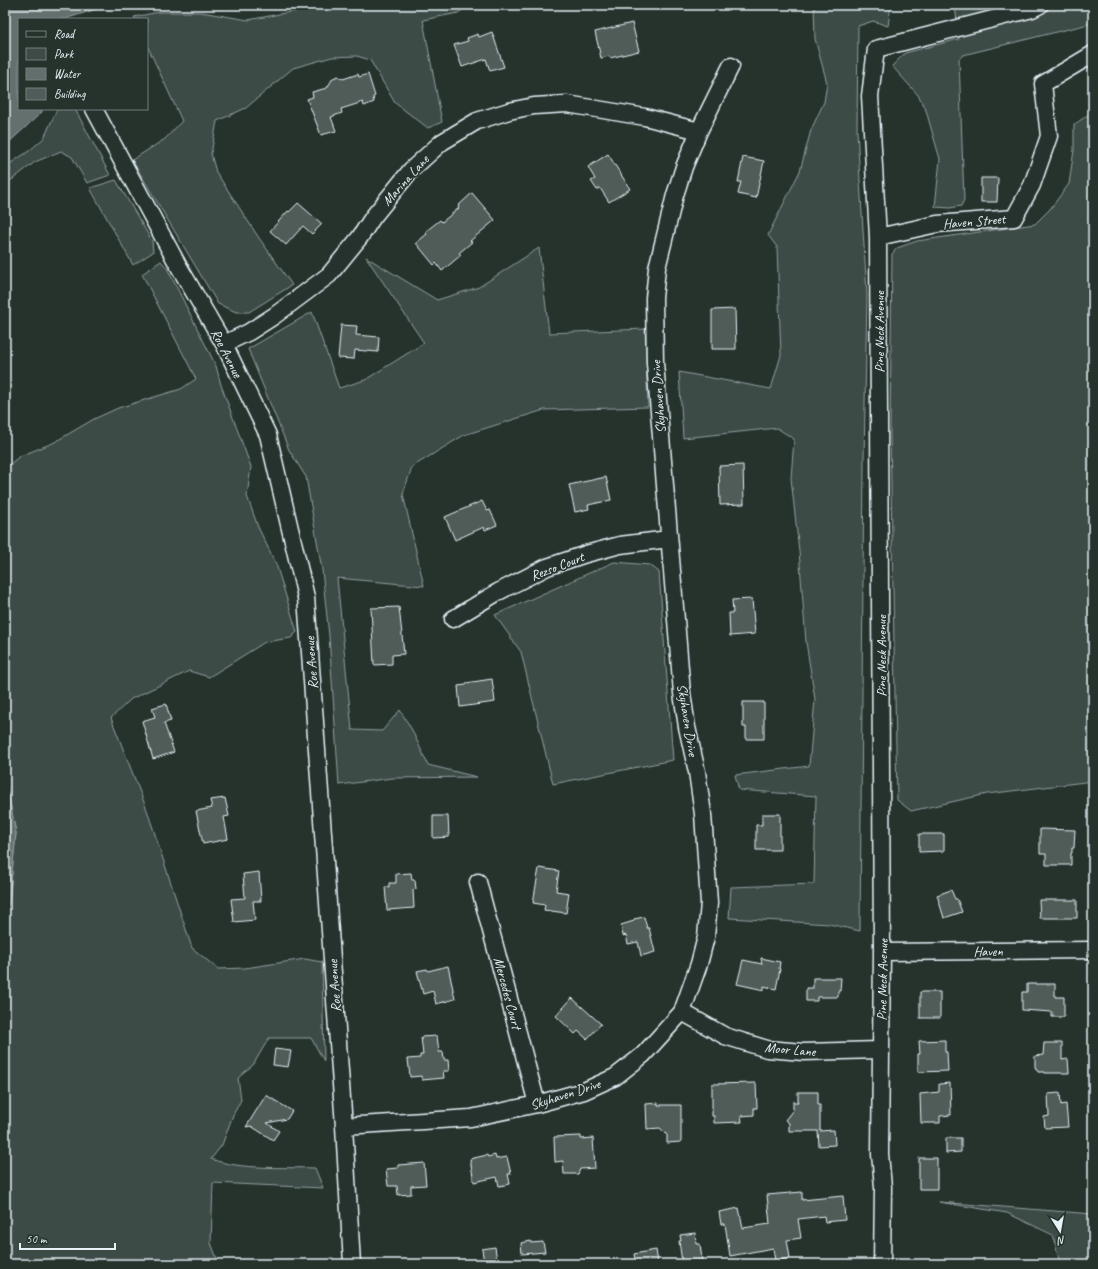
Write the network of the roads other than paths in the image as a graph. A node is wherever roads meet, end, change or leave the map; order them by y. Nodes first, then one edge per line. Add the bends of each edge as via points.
1 (1035, 6) edge
2 (1093, 54) edge
3 (731, 66) dead end
4 (95, 110) edge
5 (699, 131) junction
6 (878, 237) junction
7 (224, 344) junction
8 (670, 539) junction
9 (453, 619) dead end
10 (478, 882) dead end
11 (1093, 950) edge
12 (882, 952) junction
13 (682, 1012) junction
14 (880, 1050) junction
15 (538, 1104) junction
16 (344, 1126) junction
17 (352, 1264) edge
18 (882, 1264) edge

1 - 6 street, Pine Neck Avenue via 876,49 870,96
2 - 6 street, Haven Street via 1043,84 1049,136 1032,186 1014,218 937,224
3 - 5 street, Skyhaven Drive
4 - 7 street, Roe Avenue via 178,265
5 - 7 street, Marina Lane via 645,117 567,104 534,106 477,121 442,142 411,170 329,275 274,316
5 - 8 street, Skyhaven Drive via 675,195 657,268 654,298 655,363
6 - 12 street, Pine Neck Avenue
7 - 16 street, Roe Avenue via 268,435 306,597
8 - 9 street, Rezso Court via 620,545 547,567
8 - 13 street, Skyhaven Drive via 682,693 703,814 709,903 706,937
10 - 15 street, Mercedes Court
11 - 12 street, Haven
12 - 14 street, Pine Neck Avenue
13 - 14 street, Moor Lane via 725,1036 767,1049 803,1052
13 - 15 street, Skyhaven Drive via 643,1055 615,1077 584,1091
14 - 18 street, Pine Neck Avenue
15 - 16 street, Skyhaven Drive via 471,1118
16 - 17 street, Roe Avenue

